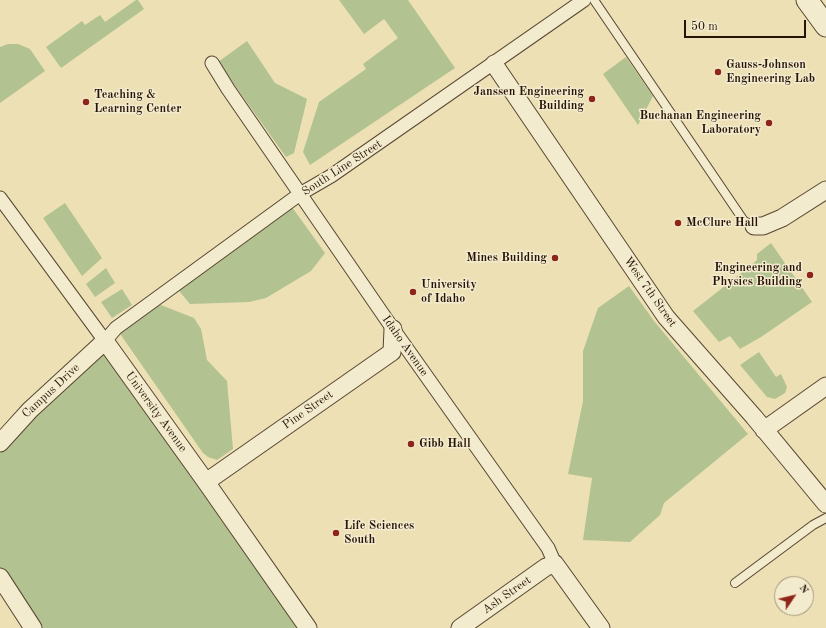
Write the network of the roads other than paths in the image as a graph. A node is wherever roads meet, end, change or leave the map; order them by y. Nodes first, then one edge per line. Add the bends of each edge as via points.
1 (584, 0) edge
2 (594, 0) edge
3 (806, 0) edge
4 (826, 26) edge
5 (212, 63) dead end
6 (494, 64) junction
7 (826, 190) edge
8 (300, 194) junction
9 (0, 198) edge
10 (754, 226) joint
11 (393, 329) junction
12 (105, 341) junction
13 (826, 386) edge
14 (764, 430) junction
15 (0, 443) edge
16 (206, 482) junction
17 (826, 504) edge
18 (826, 518) edge
19 (555, 564) junction
20 (0, 578) edge
21 (735, 583) dead end
22 (33, 628) edge
23 (308, 628) edge
24 (460, 628) edge
25 (601, 628) edge

1 - 6 street, South Line Street
2 - 10 lane via 744,221
3 - 4 street
5 - 8 street, Idaho Avenue
6 - 8 street, South Line Street via 331,176
6 - 14 street, West 7th Street via 666,317
7 - 10 street via 782,218 763,226
8 - 11 street, Idaho Avenue
8 - 12 street, South Line Street via 116,328
9 - 12 street, University Avenue
11 - 16 street, Pine Street via 392,352
11 - 19 street, Idaho Avenue via 548,548
12 - 15 street, Campus Drive via 30,410
12 - 16 street, University Avenue
13 - 14 street
14 - 17 street, West 7th Street
16 - 23 street, University Avenue
18 - 21 lane
19 - 24 street, Ash Street
19 - 25 street, Idaho Avenue
20 - 22 street

